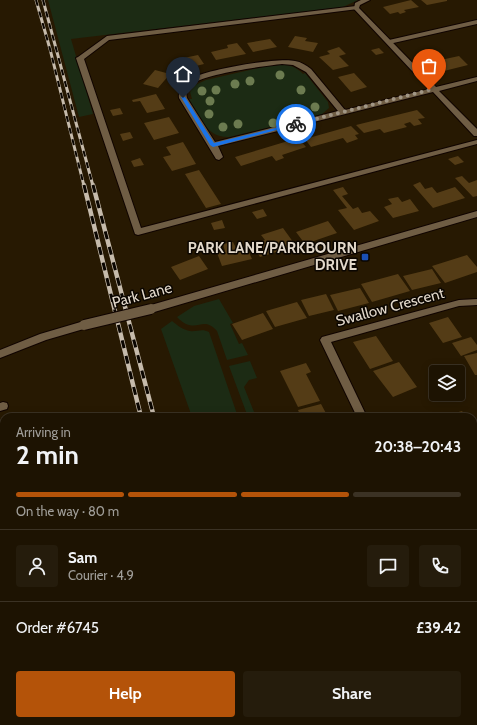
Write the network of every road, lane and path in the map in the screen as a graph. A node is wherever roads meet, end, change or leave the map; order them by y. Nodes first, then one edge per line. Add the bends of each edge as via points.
1 (367, 0) edge
2 (356, 8) junction
3 (477, 22) edge
4 (389, 42) junction
5 (477, 79) edge
6 (434, 89) junction
7 (343, 112) junction
8 (477, 134) edge
9 (477, 142) edge
10 (213, 145) junction
11 (219, 157) dead end
12 (477, 214) edge
13 (477, 302) edge
14 (0, 354) edge
15 (360, 413) edge

1 - 2 street via 357,4
2 - 4 street
2 - 9 street via 107,38 80,58 138,232
3 - 4 street
4 - 6 street
5 - 6 street
6 - 7 street
6 - 8 street
7 - 10 street
7 - 10 street via 311,73 296,62 275,61 195,79 187,84 182,94 183,98
10 - 11 street
12 - 14 street, Park Lane, bridge via 151,309 43,337
13 - 15 street, Swallow Crescent via 459,303 325,340

